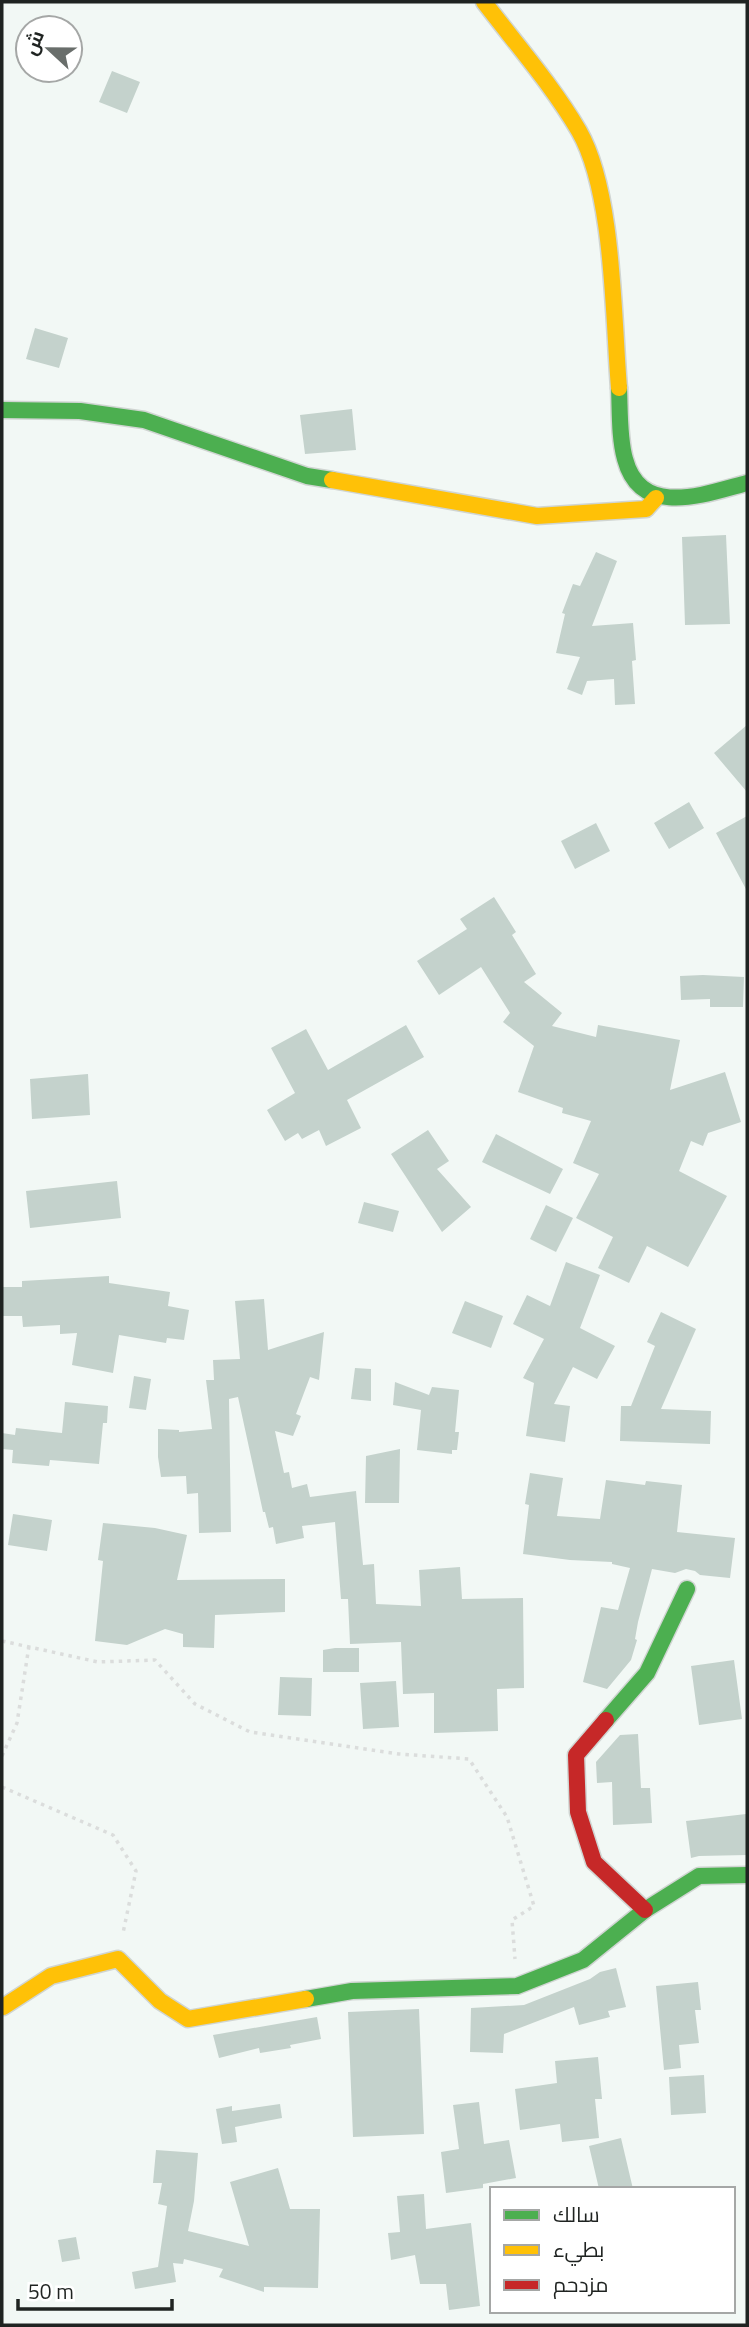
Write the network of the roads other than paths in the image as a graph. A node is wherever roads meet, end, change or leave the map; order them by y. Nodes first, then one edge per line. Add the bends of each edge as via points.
1 (484, 2) edge
2 (2, 410) edge
3 (747, 483) edge
4 (656, 498) junction
5 (687, 1589) dead end
6 (747, 1875) edge
7 (645, 1910) junction
8 (3, 2007) edge

1 - 4 street via 580,133 597,178 607,237 624,457 634,482
2 - 4 street via 80,411 144,419 307,476 537,516 646,509
3 - 4 street via 691,496
5 - 7 street via 647,1674 576,1755 578,1812 594,1862
6 - 7 street via 699,1876
7 - 8 street via 583,1960 517,1986 352,1991 188,2019 160,2001 118,1959 51,1976

